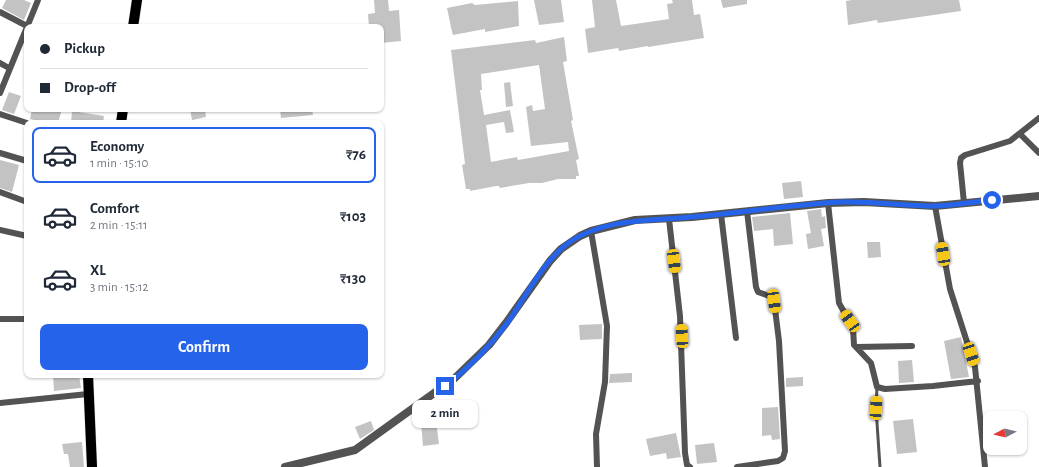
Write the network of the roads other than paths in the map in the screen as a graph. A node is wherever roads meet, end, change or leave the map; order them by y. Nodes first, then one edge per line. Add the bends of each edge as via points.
1 (38, 0) edge
2 (137, 0) edge
3 (0, 12) edge
4 (24, 24) edge
5 (28, 24) edge
6 (133, 24) edge
7 (24, 33) edge
8 (0, 63) edge
9 (9, 68) junction
10 (0, 93) edge
11 (0, 114) edge
12 (1039, 118) edge
13 (24, 122) edge
14 (1020, 134) junction
15 (0, 153) edge
16 (1039, 153) edge
17 (24, 161) edge
18 (0, 192) edge
19 (1039, 196) edge
20 (24, 201) edge
21 (828, 203) junction
22 (964, 203) junction
23 (935, 206) junction
24 (747, 211) junction
25 (721, 214) junction
26 (670, 219) junction
27 (0, 230) edge
28 (592, 232) junction
29 (24, 235) edge
30 (0, 319) edge
31 (24, 319) edge
32 (736, 338) dead end
33 (912, 346) dead end
34 (856, 347) junction
35 (88, 378) edge
36 (978, 381) junction
37 (877, 387) junction
38 (88, 394) junction
39 (0, 403) edge
40 (92, 467) edge
41 (285, 467) edge
42 (597, 467) edge
43 (690, 467) edge
44 (737, 467) edge
45 (880, 467) edge
46 (985, 467) edge

1 - 5 street
2 - 6 main road
3 - 4 street
7 - 9 street
8 - 9 street
9 - 10 street
11 - 13 street
12 - 14 street
14 - 16 street
14 - 22 street via 998,146 961,158
15 - 17 street
18 - 20 street
19 - 22 street
21 - 23 street via 870,202
21 - 24 street
21 - 34 street via 836,292 853,328
22 - 23 street
23 - 36 street via 950,289
24 - 25 street
24 - 44 street via 756,287 758,292 772,297 774,301 779,341 785,451 783,458 778,461
25 - 26 street
25 - 32 street
26 - 28 street via 635,220
26 - 43 street via 680,316 685,453 687,465
27 - 29 street
28 - 41 street via 561,249 488,345 455,378 355,450
28 - 42 street via 607,326 605,382 596,434
30 - 31 street
33 - 34 street
34 - 37 street via 871,363
35 - 38 main road
36 - 37 street via 885,389
36 - 46 street
37 - 45 lane
38 - 39 street
38 - 40 main road

